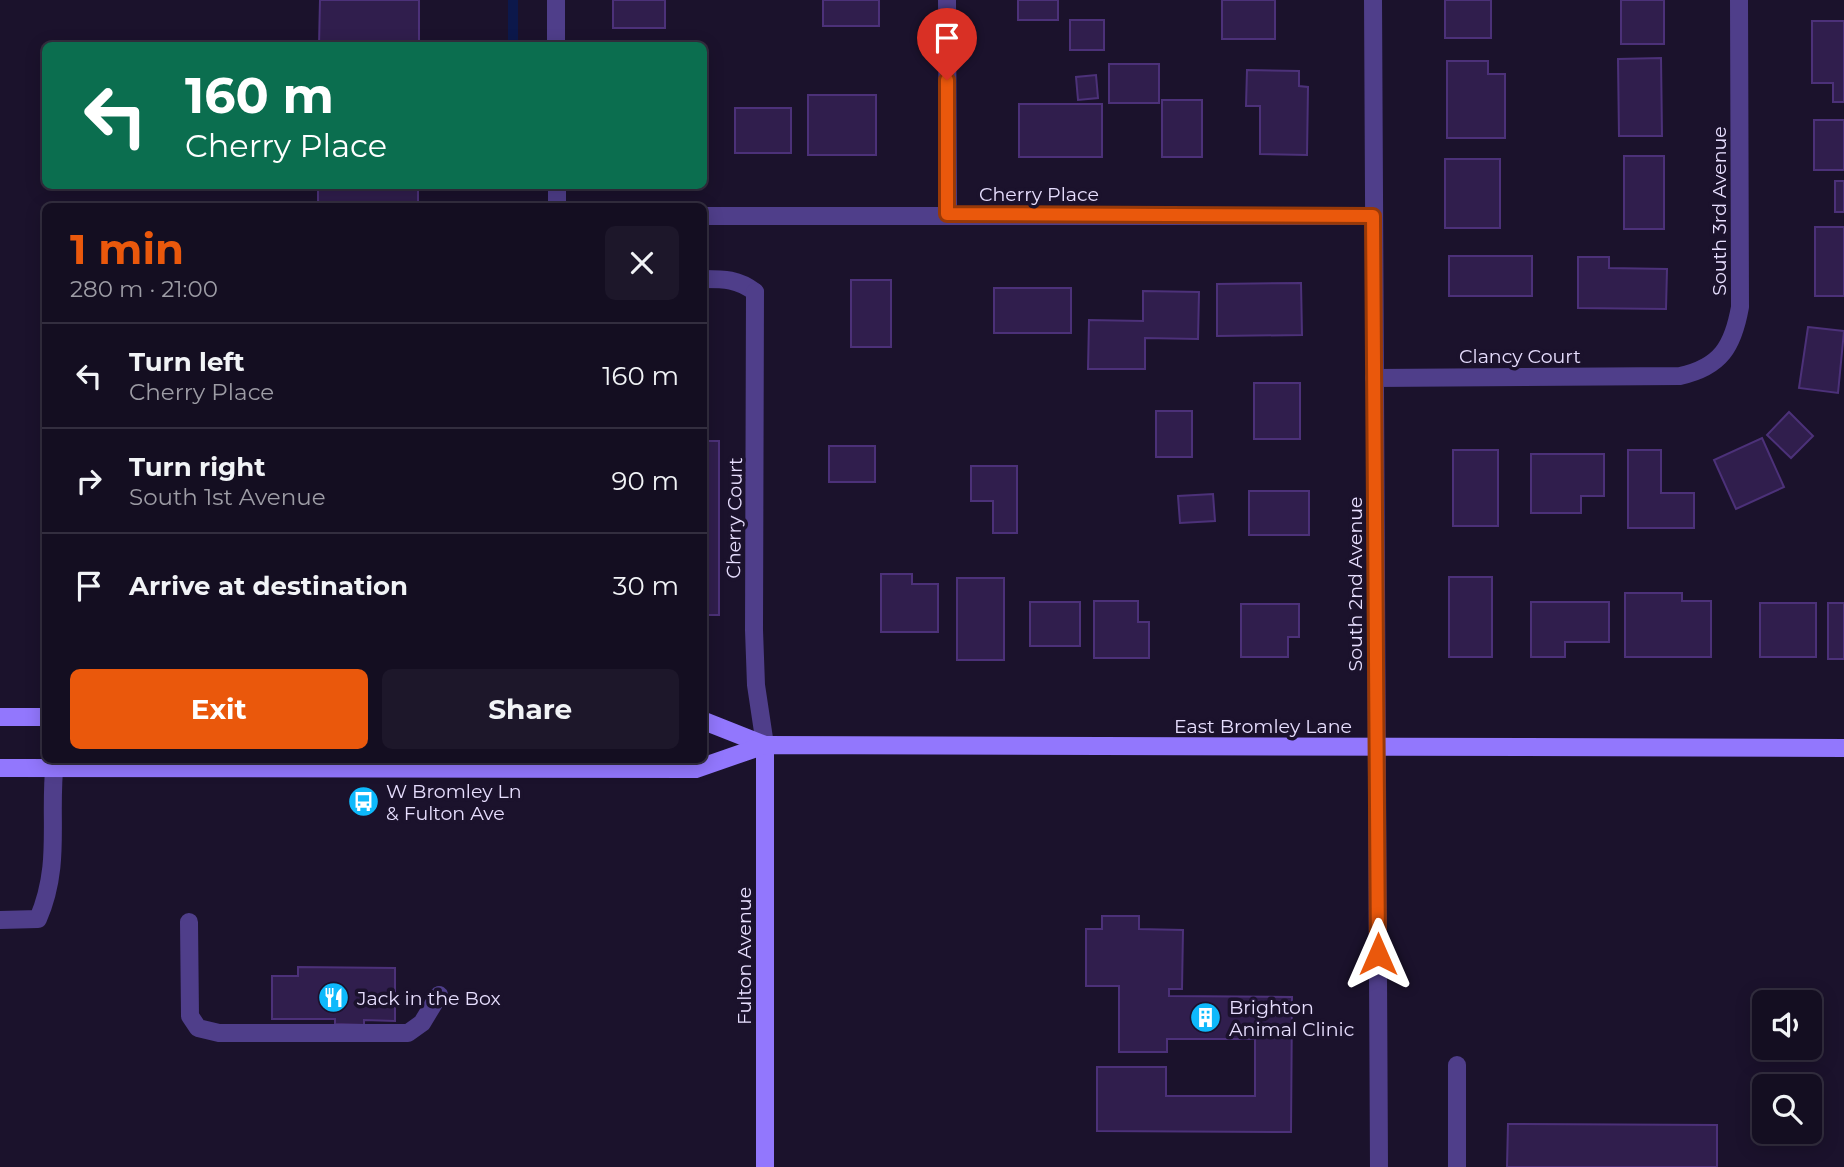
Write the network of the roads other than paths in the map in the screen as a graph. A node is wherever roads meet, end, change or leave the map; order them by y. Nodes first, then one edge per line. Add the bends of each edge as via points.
1 (556, 0) edge
2 (947, 0) edge
3 (1373, 0) edge
4 (1739, 0) edge
5 (556, 42) edge
6 (947, 214) junction
7 (707, 216) edge
8 (1373, 216) junction
9 (707, 279) edge
10 (1666, 376) joint
11 (1374, 378) junction
12 (0, 717) edge
13 (42, 717) edge
14 (707, 722) edge
15 (765, 745) junction
16 (1377, 747) junction
17 (1844, 748) edge
18 (54, 764) edge
19 (0, 768) edge
20 (0, 920) edge
21 (189, 922) dead end
22 (439, 995) dead end
23 (1457, 1065) dead end
24 (765, 1167) edge
25 (1379, 1167) edge
26 (1457, 1167) edge

1 - 5 street
2 - 6 street
3 - 8 street, South 2nd Avenue
4 - 10 street, South 3rd Avenue via 1740,307 1735,334 1707,367
6 - 7 street, Cherry Place
6 - 8 street, Cherry Place
8 - 11 street, South 2nd Avenue
9 - 15 street, Cherry Court via 730,279 755,292 754,630
10 - 11 street, Clancy Court
11 - 16 street, South 2nd Avenue
12 - 13 main road
14 - 15 main road
15 - 16 main road, East Bromley Lane
15 - 18 main road via 696,769
15 - 24 main road, Fulton Avenue
16 - 17 main road, East Bromley Lane
16 - 25 street, South 2nd Avenue
18 - 19 main road
18 - 20 street via 54,867 46,901 38,919
21 - 22 street via 190,1016 198,1028 219,1033 408,1033 422,1023
23 - 26 street

